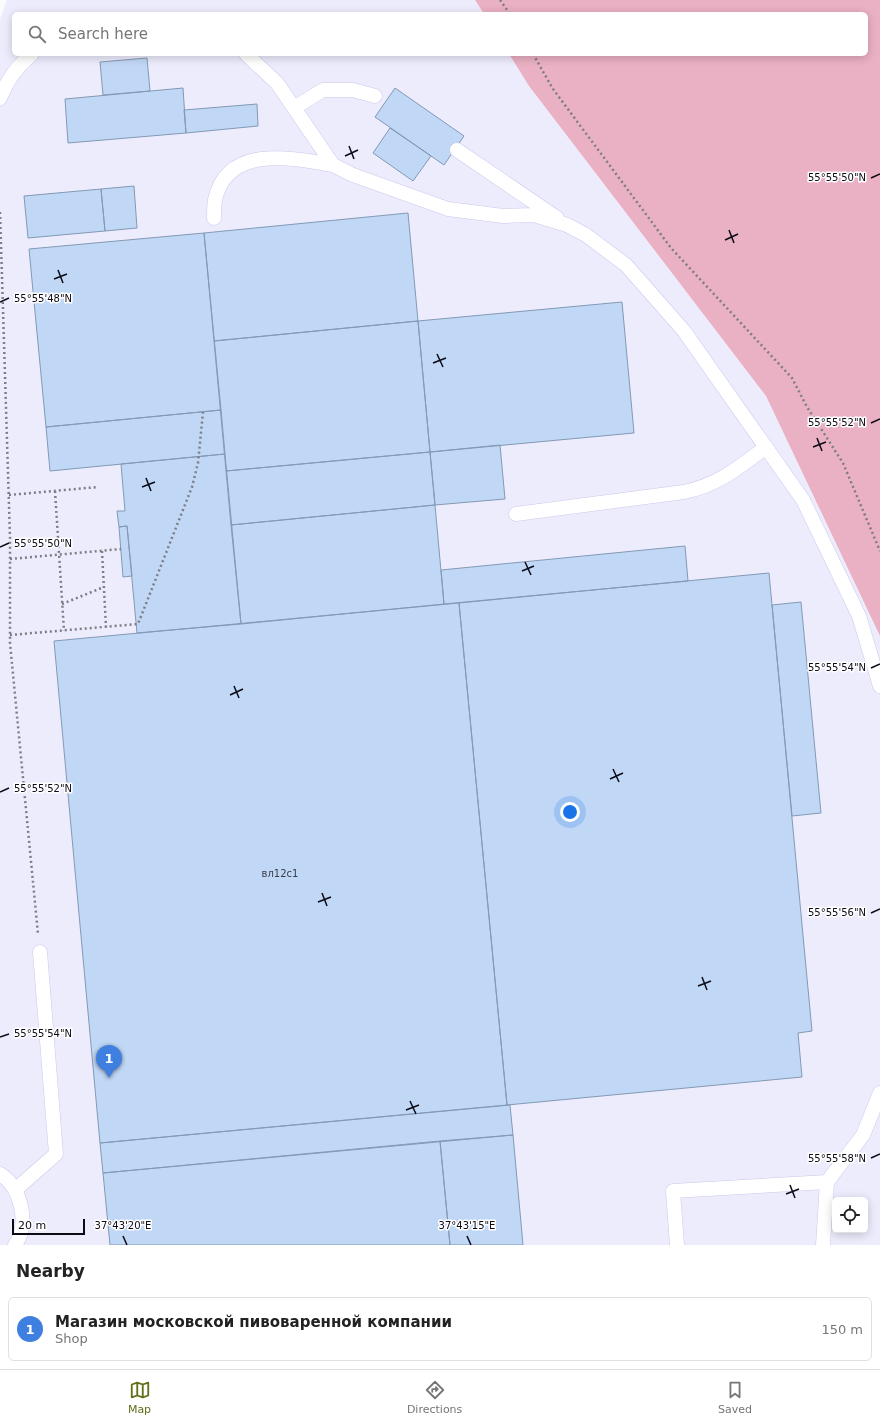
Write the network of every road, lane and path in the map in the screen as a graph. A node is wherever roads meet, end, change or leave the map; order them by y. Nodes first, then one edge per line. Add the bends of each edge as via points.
1 (500, 0) edge
2 (509, 12) edge
3 (29, 56) edge
4 (248, 56) edge
5 (534, 56) edge
6 (375, 96) dead end
7 (0, 98) edge
8 (294, 108) junction
9 (457, 150) dead end
10 (332, 165) junction
11 (0, 212) edge
12 (214, 218) dead end
13 (567, 225) junction
14 (203, 412) dead end
15 (766, 447) junction
16 (98, 486) dead end
17 (55, 491) junction
18 (9, 495) junction
19 (516, 514) dead end
20 (121, 549) dead end
21 (102, 551) junction
22 (880, 551) edge
23 (59, 554) junction
24 (10, 558) junction
25 (104, 587) junction
26 (62, 604) junction
27 (106, 627) junction
28 (64, 630) junction
29 (10, 635) junction
30 (880, 686) edge
31 (40, 952) joint
32 (880, 1093) edge
33 (0, 1174) edge
34 (827, 1182) junction
35 (15, 1190) junction
36 (15, 1245) edge
37 (677, 1245) edge
38 (823, 1245) edge

1 - 2 path
3 - 7 lane via 6,82
4 - 8 lane via 277,83
5 - 22 path via 553,89 671,248 792,378 807,407 843,463
6 - 8 lane via 353,90 323,90
8 - 10 lane
9 - 13 lane
10 - 12 lane via 284,157 258,158 244,164 230,172 222,183 215,200
10 - 13 lane via 448,209 503,216 534,215
11 - 18 path
13 - 15 lane via 586,235 626,265 684,331
14 - 27 path via 198,463 192,487 138,624
15 - 19 lane via 727,477 703,488
15 - 30 lane via 803,500 859,616
16 - 17 path
17 - 18 path
17 - 23 path
18 - 24 path
20 - 21 path
21 - 23 path
21 - 25 path
23 - 24 path
23 - 26 path
24 - 29 path
25 - 26 path
25 - 27 path
26 - 28 path
27 - 28 path
28 - 29 path
29 - 31 path
31 - 35 lane via 56,1154
32 - 34 lane via 864,1135
33 - 35 lane
34 - 37 lane via 673,1190
34 - 38 lane
35 - 36 lane via 21,1207 22,1225

